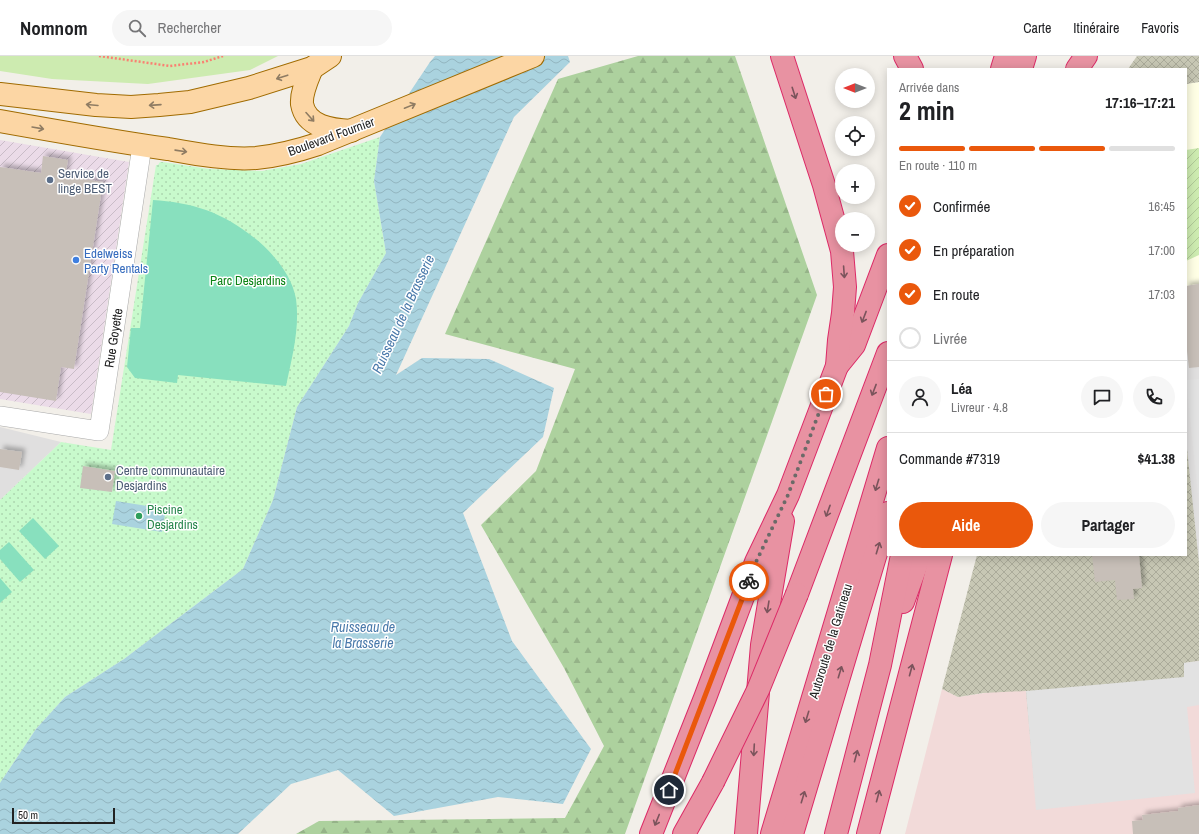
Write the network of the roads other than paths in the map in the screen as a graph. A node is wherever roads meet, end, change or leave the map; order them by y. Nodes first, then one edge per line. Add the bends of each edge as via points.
1 (330, 56) edge
2 (533, 56) edge
3 (782, 56) edge
4 (905, 56) edge
5 (1006, 56) edge
6 (1025, 56) edge
7 (1086, 56) edge
8 (312, 68) junction
9 (911, 68) edge
10 (1002, 68) edge
11 (1021, 68) edge
12 (1078, 68) edge
13 (0, 94) edge
14 (0, 121) edge
15 (351, 131) junction
16 (142, 146) junction
17 (887, 258) edge
18 (887, 356) edge
19 (837, 366) junction
20 (0, 416) edge
21 (887, 451) edge
22 (788, 495) junction
23 (887, 517) edge
24 (902, 556) edge
25 (920, 556) edge
26 (941, 556) edge
27 (880, 665) junction
28 (651, 834) edge
29 (684, 834) edge
30 (746, 834) edge
31 (772, 834) edge
32 (792, 834) edge
33 (836, 834) edge
34 (868, 834) edge

1 - 8 main road
15 -> 2 main road, Boulevard Fournier
3 -> 19 highway via 824,185 842,251 844,313
4 - 9 highway
5 - 10 highway
6 - 11 highway
7 - 12 highway
8 -> 13 main road via 218,96 158,105 96,106
8 -> 15 main road via 303,93 302,104 305,112 320,126 332,130
14 -> 16 main road, Boulevard Fournier
16 -> 15 main road, Boulevard Fournier via 254,158 289,153
16 - 20 street, Rue Goyette via 99,431
17 -> 19 highway via 854,345
18 -> 29 highway, bridge via 758,690 713,782
19 - 22 highway
21 -> 31 highway, Autoroute de la Gatineau
22 -> 28 highway via 756,562
22 -> 30 highway via 762,645
32 -> 23 highway, Autoroute de la Gatineau
24 - 27 highway
25 - 27 highway
34 -> 26 highway
33 -> 27 highway

